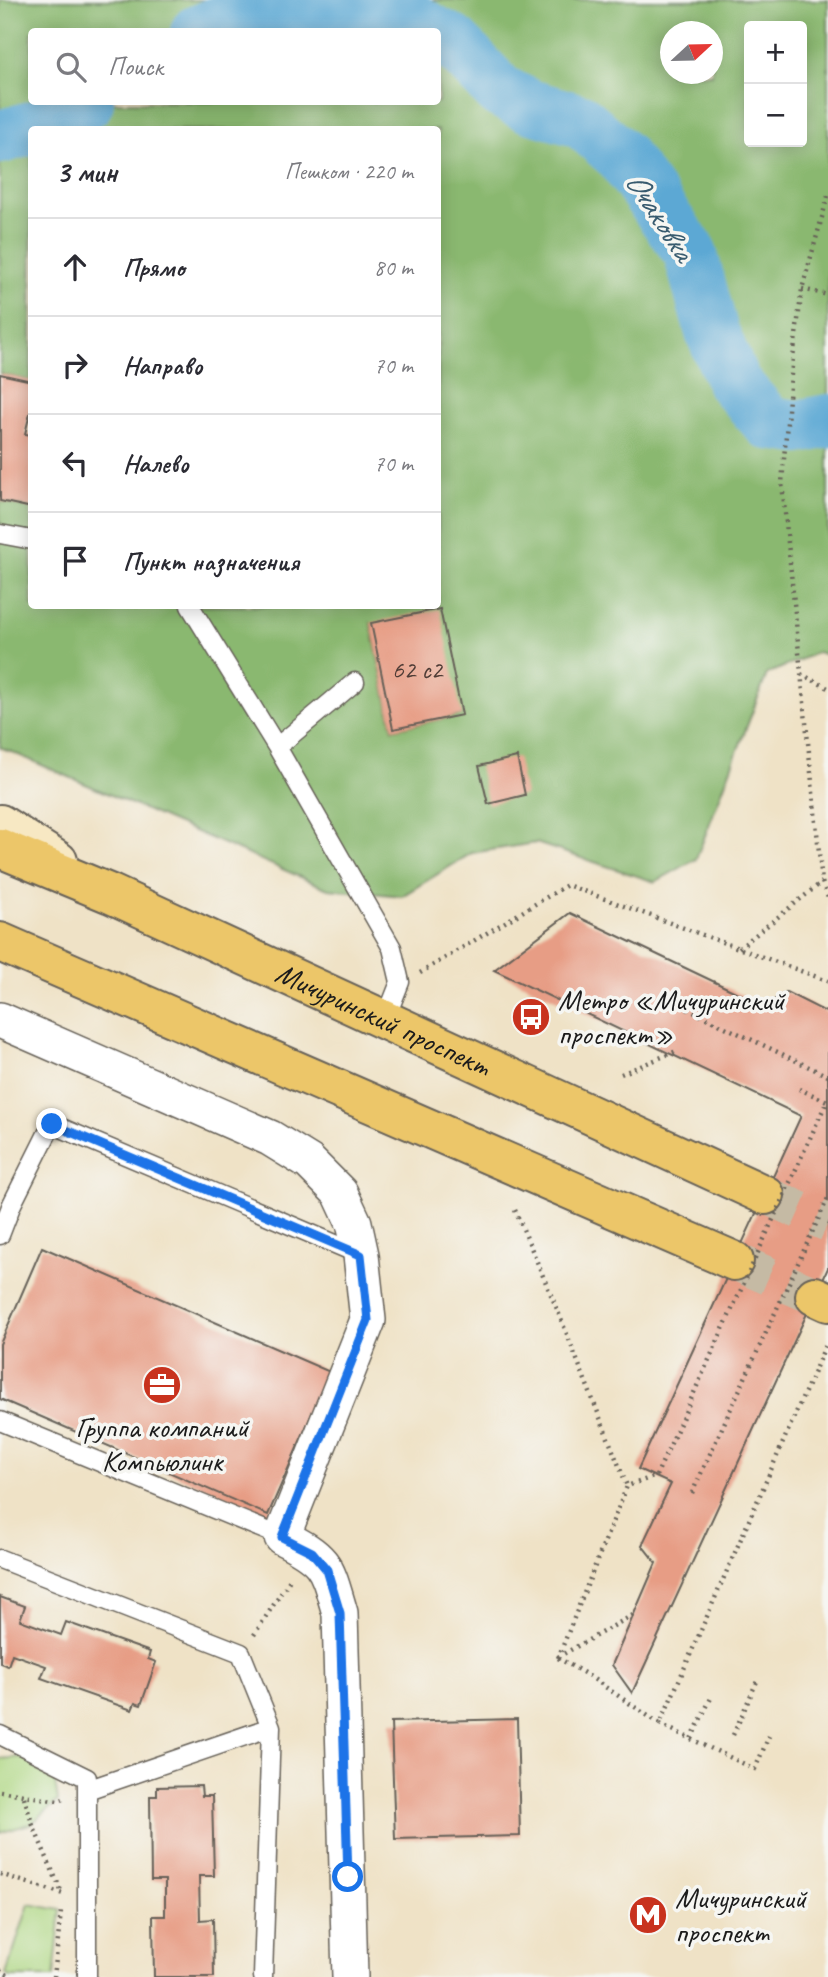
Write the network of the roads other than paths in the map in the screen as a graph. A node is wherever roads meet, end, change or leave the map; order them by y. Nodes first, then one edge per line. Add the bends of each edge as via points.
1 (0, 534) edge
2 (28, 539) edge
3 (192, 609) edge
4 (355, 682) dead end
5 (277, 747) junction
6 (0, 824) edge
7 (0, 848) edge
8 (110, 894) junction
9 (0, 942) edge
10 (0, 951) edge
11 (45, 962) junction
12 (0, 1020) edge
13 (384, 1020) junction
14 (765, 1195) tunnel mouth
15 (0, 1235) edge
16 (361, 1255) junction
17 (734, 1261) tunnel mouth
18 (0, 1421) edge
19 (282, 1537) junction
20 (0, 1559) edge
21 (271, 1727) junction
22 (0, 1735) edge
23 (87, 1790) junction
24 (87, 1977) edge
25 (263, 1977) edge
26 (350, 1977) edge

1 - 2 lane
3 - 5 lane
4 - 5 lane
5 - 13 lane via 392,948 400,982
6 - 8 main road
7 - 8 main road, Мичуринский проспект
8 - 13 main road, Мичуринский проспект
9 - 11 main road
10 - 11 main road
11 - 17 main road
12 - 16 street via 270,1138 309,1162 340,1192
13 - 14 main road, Мичуринский проспект
15 - 16 lane via 52,1124
16 - 19 street via 368,1320
18 - 19 lane
19 - 26 street via 312,1552 327,1570 340,1613
20 - 21 lane via 241,1653
21 - 23 lane
21 - 25 lane
22 - 23 lane via 87,1778
23 - 24 lane

